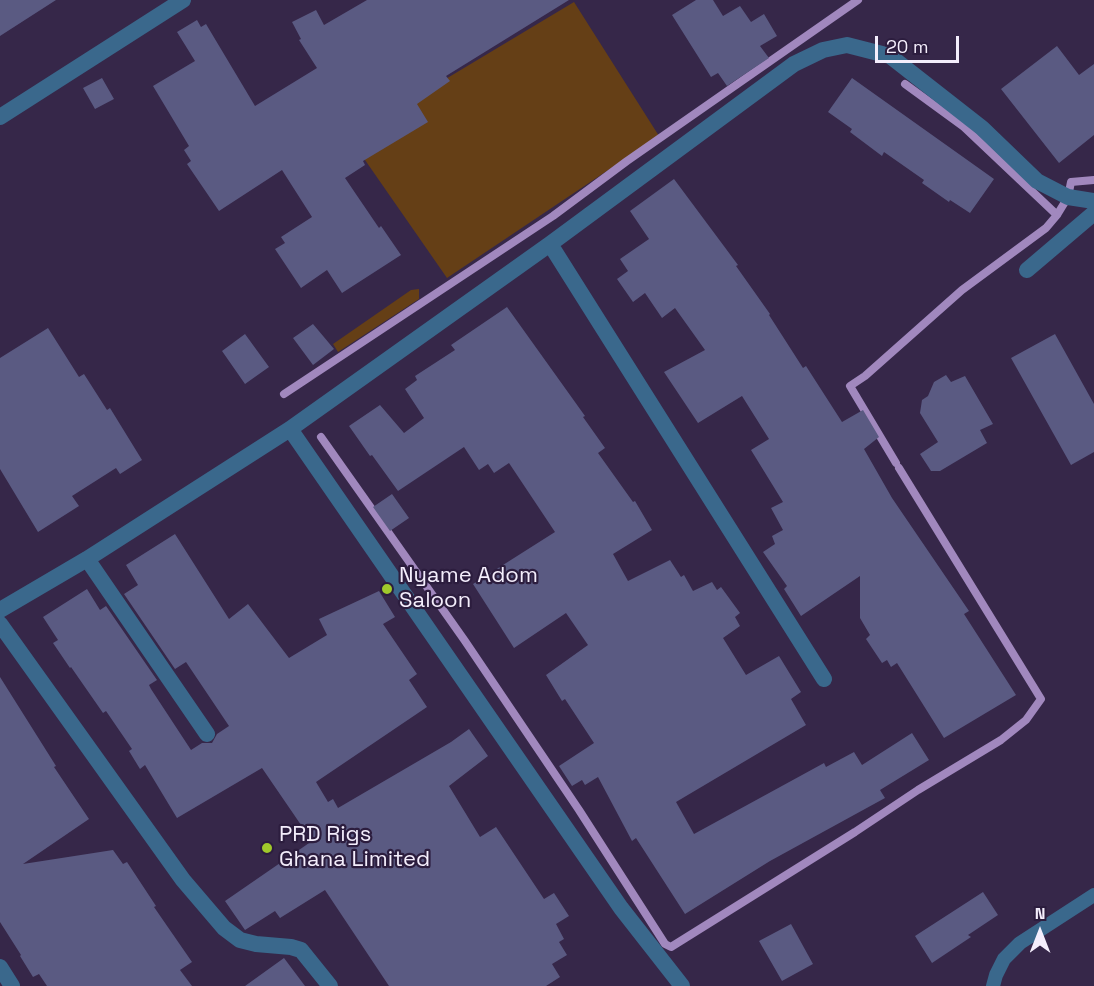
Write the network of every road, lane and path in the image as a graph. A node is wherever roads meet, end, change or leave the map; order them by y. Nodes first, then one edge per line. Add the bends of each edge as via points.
1 (183, 0) edge
2 (0, 117) edge
3 (1094, 201) edge
4 (1094, 213) edge
5 (550, 244) junction
6 (1027, 270) dead end
7 (290, 429) junction
8 (87, 559) junction
9 (0, 609) edge
10 (0, 624) edge
11 (824, 679) dead end
12 (207, 734) dead end
13 (1094, 895) edge
14 (0, 967) edge
15 (12, 986) edge
16 (330, 986) edge
17 (682, 986) edge
18 (993, 986) edge

1 - 2 street
3 - 5 street via 1068,197 1037,181 982,128 891,56 847,45 823,50 794,64
4 - 6 street
5 - 7 street
5 - 11 street
7 - 8 street
7 - 17 street via 621,908
8 - 9 street
8 - 12 street
10 - 16 street via 183,880 224,928 240,940 301,950
13 - 18 lane via 1020,943 1004,959
14 - 15 street

